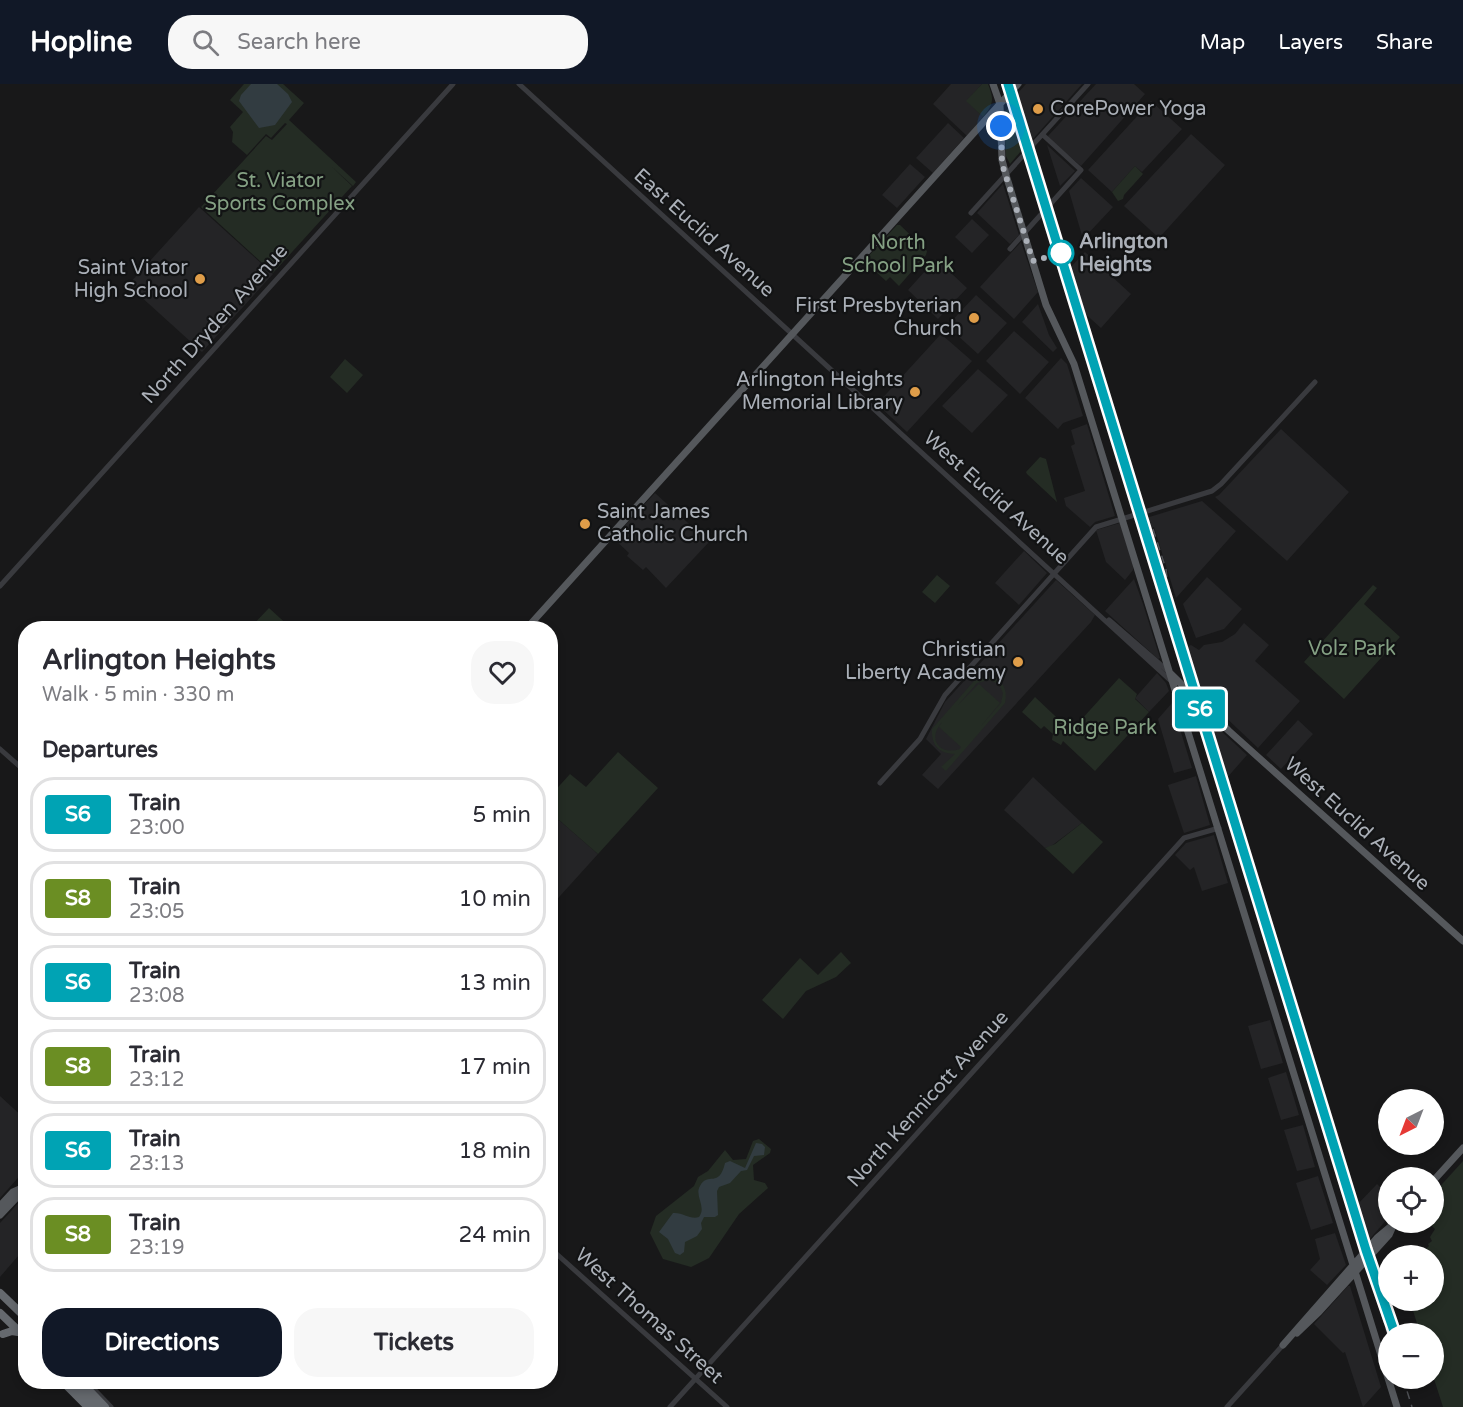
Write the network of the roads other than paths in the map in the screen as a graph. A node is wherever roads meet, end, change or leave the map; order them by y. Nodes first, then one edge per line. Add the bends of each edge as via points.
1 (453, 84) edge
2 (519, 84) edge
3 (993, 84) edge
4 (1018, 84) edge
5 (1088, 84) edge
6 (1000, 104) junction
7 (982, 123) junction
8 (1001, 126) junction
9 (1043, 135) junction
10 (1006, 176) junction
11 (971, 213) dead end
12 (1024, 233) junction
13 (1010, 249) dead end
14 (792, 333) junction
15 (1315, 382) dead end
16 (868, 404) joint
17 (1122, 518) junction
18 (1055, 573) junction
19 (0, 586) edge
20 (1102, 616) junction
21 (533, 621) edge
22 (1169, 672) junction
23 (1172, 682) junction
24 (1191, 698) junction
25 (1180, 709) junction
26 (1229, 731) junction
27 (0, 749) edge
28 (18, 765) edge
29 (880, 783) dead end
30 (1219, 828) junction
31 (1463, 941) edge
32 (1463, 1148) edge
33 (1444, 1169) edge
34 (18, 1189) edge
35 (18, 1196) edge
36 (0, 1206) edge
37 (0, 1215) edge
38 (1382, 1233) edge
39 (558, 1255) edge
40 (1354, 1269) junction
41 (0, 1293) edge
42 (18, 1310) edge
43 (3, 1316) edge
44 (18, 1330) edge
45 (18, 1333) edge
46 (1283, 1345) joint
47 (695, 1379) junction
48 (70, 1389) edge
49 (77, 1389) edge
50 (91, 1389) edge
51 (92, 1389) edge
52 (87, 1407) edge
53 (96, 1407) edge
54 (105, 1407) edge
55 (111, 1407) edge
56 (670, 1407) edge
57 (727, 1407) edge
58 (1227, 1407) edge
59 (1397, 1407) edge

1 - 19 street, North Dryden Avenue
2 - 14 street, East Euclid Avenue
3 - 6 main road
4 - 6 main road
5 - 9 street
6 - 7 main road
6 - 8 main road
7 - 8 main road via 990,121
7 - 14 main road
8 - 10 main road
9 - 10 street
9 - 12 street via 1081,170
10 - 11 street
10 - 12 main road
12 - 13 street
12 - 17 main road via 1046,305 1074,364
14 - 16 street, East Euclid Avenue
14 - 21 main road
15 - 17 street via 1212,491
16 - 18 street, West Euclid Avenue
17 - 18 street via 1096,527
17 - 22 main road
18 - 20 street, West Euclid Avenue
18 - 29 street via 945,694 920,739
20 - 22 street, West Euclid Avenue
20 - 23 street, West Euclid Avenue
22 - 23 main road
22 - 26 main road, West Euclid Avenue
23 - 24 main road, West Euclid Avenue
23 - 25 main road
24 - 25 main road via 1184,699
24 - 26 main road, West Euclid Avenue
25 - 30 main road
26 - 31 main road, West Euclid Avenue
27 - 28 street
30 - 40 main road
30 - 47 street, North Kennicott Avenue via 1185,838
32 - 33 main road
34 - 36 main road
35 - 37 main road
38 - 40 main road
39 - 47 street, West Thomas Street
40 - 46 main road
40 - 59 main road
41 - 42 highway
43 - 44 highway
43 - 45 highway via 3,1334
46 - 58 street
47 - 56 street, North Kennicott Avenue
47 - 57 street, West Thomas Street
48 - 52 highway
49 - 53 highway
50 - 54 highway
51 - 55 street

